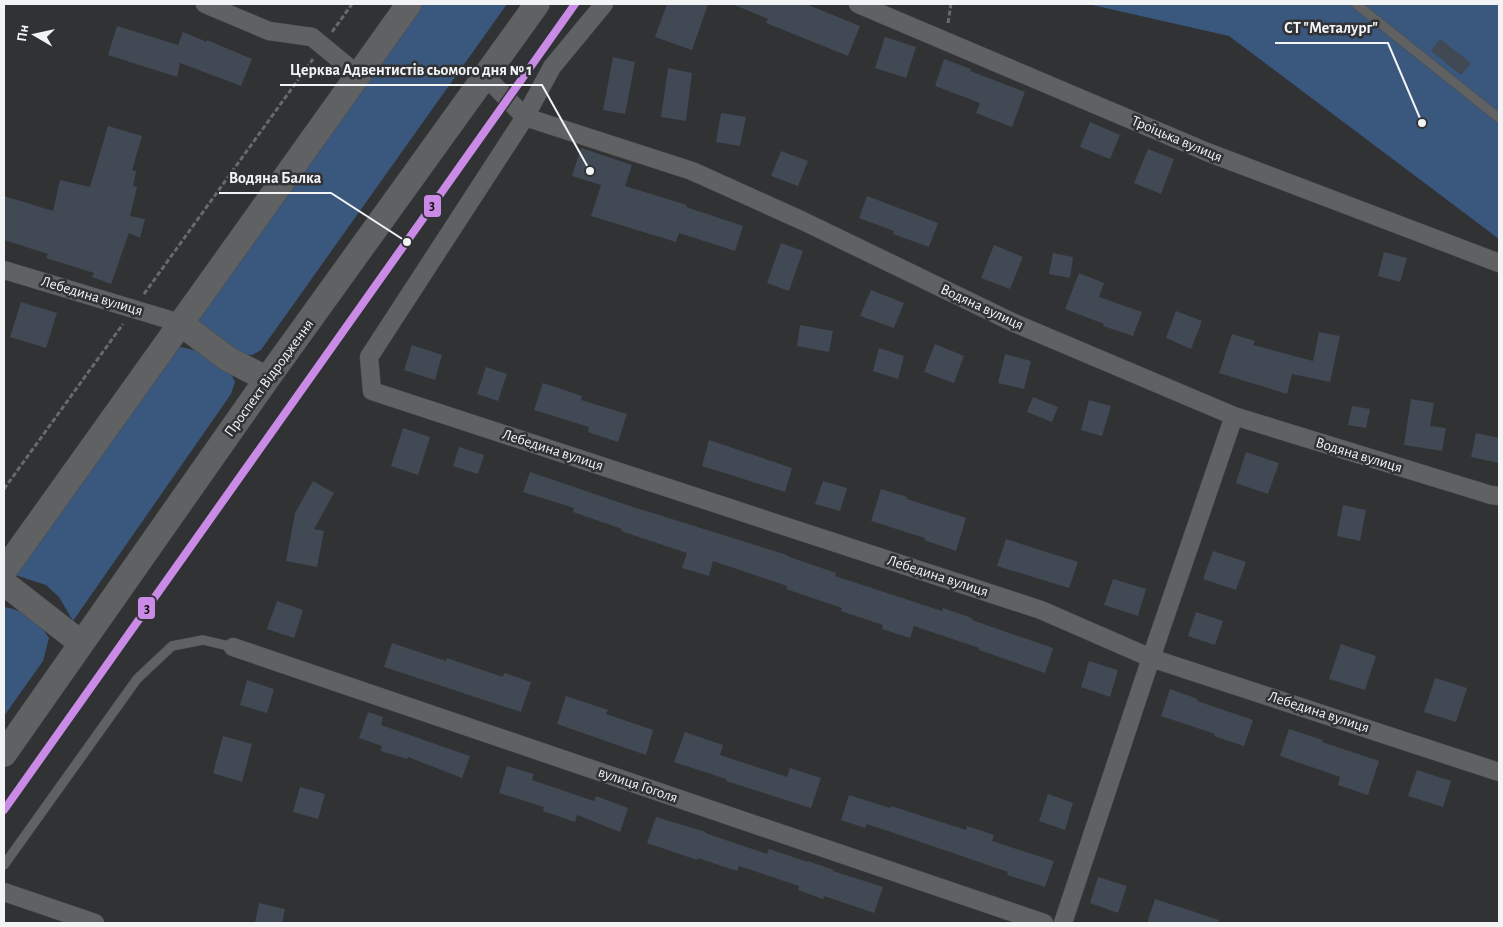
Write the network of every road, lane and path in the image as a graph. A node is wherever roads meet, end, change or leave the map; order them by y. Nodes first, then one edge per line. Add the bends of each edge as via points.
1 (205, 4) edge
2 (352, 4) edge
3 (408, 4) edge
4 (537, 4) edge
5 (604, 4) edge
6 (858, 4) edge
7 (1356, 4) edge
8 (322, 46) junction
9 (358, 75) junction
10 (486, 77) junction
11 (525, 116) junction
12 (1499, 118) edge
13 (1499, 263) edge
14 (4, 270) edge
15 (134, 309) junction
16 (180, 323) junction
17 (267, 379) junction
18 (1234, 416) junction
19 (4, 489) edge
20 (1499, 496) edge
21 (4, 571) edge
22 (4, 583) edge
23 (81, 643) junction
24 (233, 647) joint
25 (1151, 658) junction
26 (4, 754) edge
27 (1499, 772) edge
28 (4, 865) edge
29 (4, 892) edge
30 (95, 923) edge
31 (1044, 923) edge
32 (1063, 923) edge

1 - 8 street via 269,31 312,37
2 - 8 path
3 - 9 main road
4 - 10 main road, Проспект Відродження
5 - 11 street via 552,67
6 - 13 street, Троїцька вулиця via 1206,152
7 - 12 lane
8 - 9 street
8 - 15 path
9 - 16 main road
10 - 11 street, Водяна вулиця
10 - 17 main road, Проспект Відродження
11 - 18 street, Водяна вулиця via 692,171 1012,322
11 - 25 street, Лебедина вулиця via 369,358 372,391 1041,610
14 - 15 street, Лебедина вулиця
15 - 16 street, Лебедина вулиця
15 - 19 path
16 - 17 main road via 228,359
16 - 21 main road
17 - 23 main road, Проспект Відродження
18 - 20 street, Водяна вулиця
18 - 25 street
22 - 23 main road
23 - 26 main road, Проспект Відродження
24 - 28 lane via 203,640 172,646 137,679
24 - 31 street, вулиця Гоголя
25 - 27 street, Лебедина вулиця
25 - 32 street
29 - 30 street

